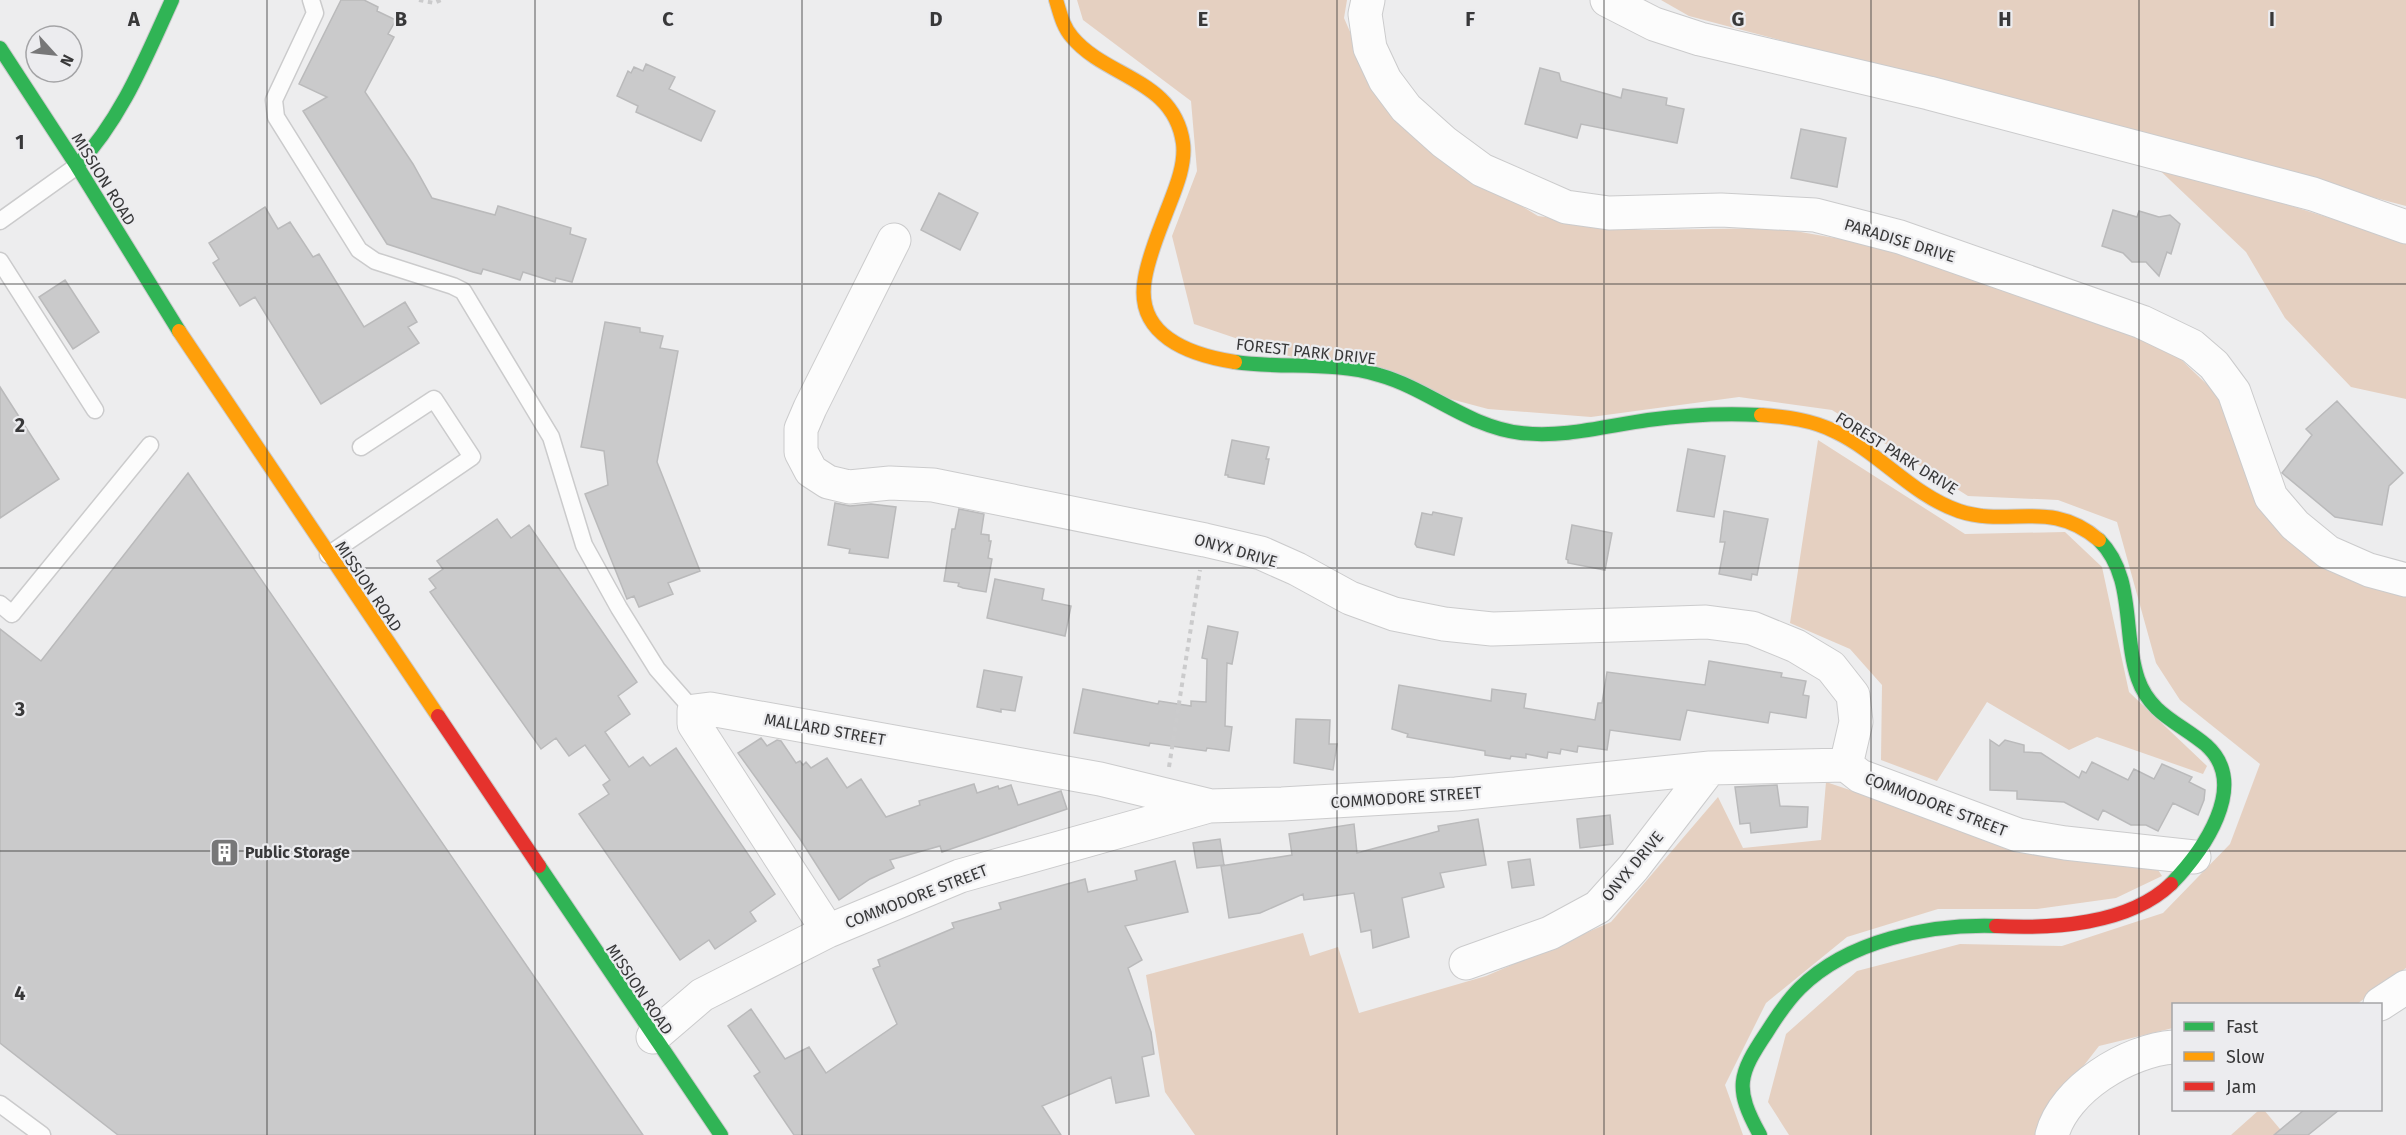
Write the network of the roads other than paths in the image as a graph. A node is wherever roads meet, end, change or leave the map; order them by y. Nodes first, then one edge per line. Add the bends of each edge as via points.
1 (172, 0) edge
2 (310, 0) edge
3 (1056, 0) edge
4 (1368, 0) edge
5 (1607, 0) edge
6 (0, 48) edge
7 (77, 166) junction
8 (0, 220) edge
9 (2406, 227) edge
10 (894, 240) dead end
11 (0, 261) edge
12 (95, 410) dead end
13 (150, 445) dead end
14 (361, 447) dead end
15 (328, 555) junction
16 (2406, 580) edge
17 (0, 604) edge
18 (694, 711) junction
19 (1846, 765) junction
20 (1710, 768) junction
21 (1209, 806) junction
22 (2194, 857) junction
23 (828, 931) junction
24 (1466, 963) dead end
25 (2406, 987) edge
26 (2382, 1004) edge
27 (653, 1037) junction
28 (2172, 1047) edge
29 (0, 1104) edge
30 (42, 1135) edge
31 (721, 1135) edge
32 (1760, 1135) edge
33 (2052, 1135) edge

1 - 7 street via 112,126
2 - 18 lane via 315,13 274,100 276,117 359,250 375,261 463,291 551,437 585,545 619,608 657,669
3 - 22 street, FOREST PARK DRIVE via 1071,39 1154,93 1177,117 1184,142 1179,178 1144,277 1143,307 1156,330 1179,346 1207,357 1251,364 1362,370 1391,378 1472,421 1514,433 1563,435 1664,418 1726,414 1791,418 1822,425 1851,441 1911,484 1963,513 2043,513 2071,520 2098,538 2117,565 2137,680 2152,707 2215,753 2225,778 2223,801 2214,827
4 - 16 street, PARADISE DRIVE via 1365,14 1370,48 1385,80 1406,108 1482,170 1566,207 1609,213 1721,210 1815,215 1900,237 2142,322 2192,346 2214,365 2234,392 2271,497 2295,525 2328,552 2369,570
5 - 9 street via 1654,24 1700,39 1929,93 2291,188
6 - 7 street, MISSION ROAD
7 - 8 lane
7 - 15 street, MISSION ROAD via 186,343
10 - 19 street, ONYX DRIVE via 801,429 801,452 811,471 828,482 849,487 933,485 1205,540 1261,553 1350,598 1383,610 1444,624 1492,629 1706,622 1752,628 1796,646 1831,667 1853,695 1856,723
11 - 12 lane
13 - 17 lane via 12,614
14 - 15 lane via 434,399 472,457
15 - 27 street, MISSION ROAD
18 - 21 street, MALLARD STREET via 710,709 1100,779
18 - 23 street via 694,724
19 - 20 street, COMMODORE STREET
19 - 22 street, COMMODORE STREET via 1860,776 2018,835
20 - 21 street, COMMODORE STREET via 1456,794
20 - 24 street, ONYX DRIVE via 1598,907 1550,933
21 - 23 street, COMMODORE STREET via 960,876
22 - 32 street, FOREST PARK DRIVE via 2163,893 2125,910 2038,928 1931,930 1879,943 1810,978 1746,1062 1740,1089 1747,1114
23 - 27 street, COMMODORE STREET via 702,996
25 - 26 street
27 - 31 street, MISSION ROAD
28 - 33 street via 2131,1057 2100,1075 2072,1099
29 - 30 lane

